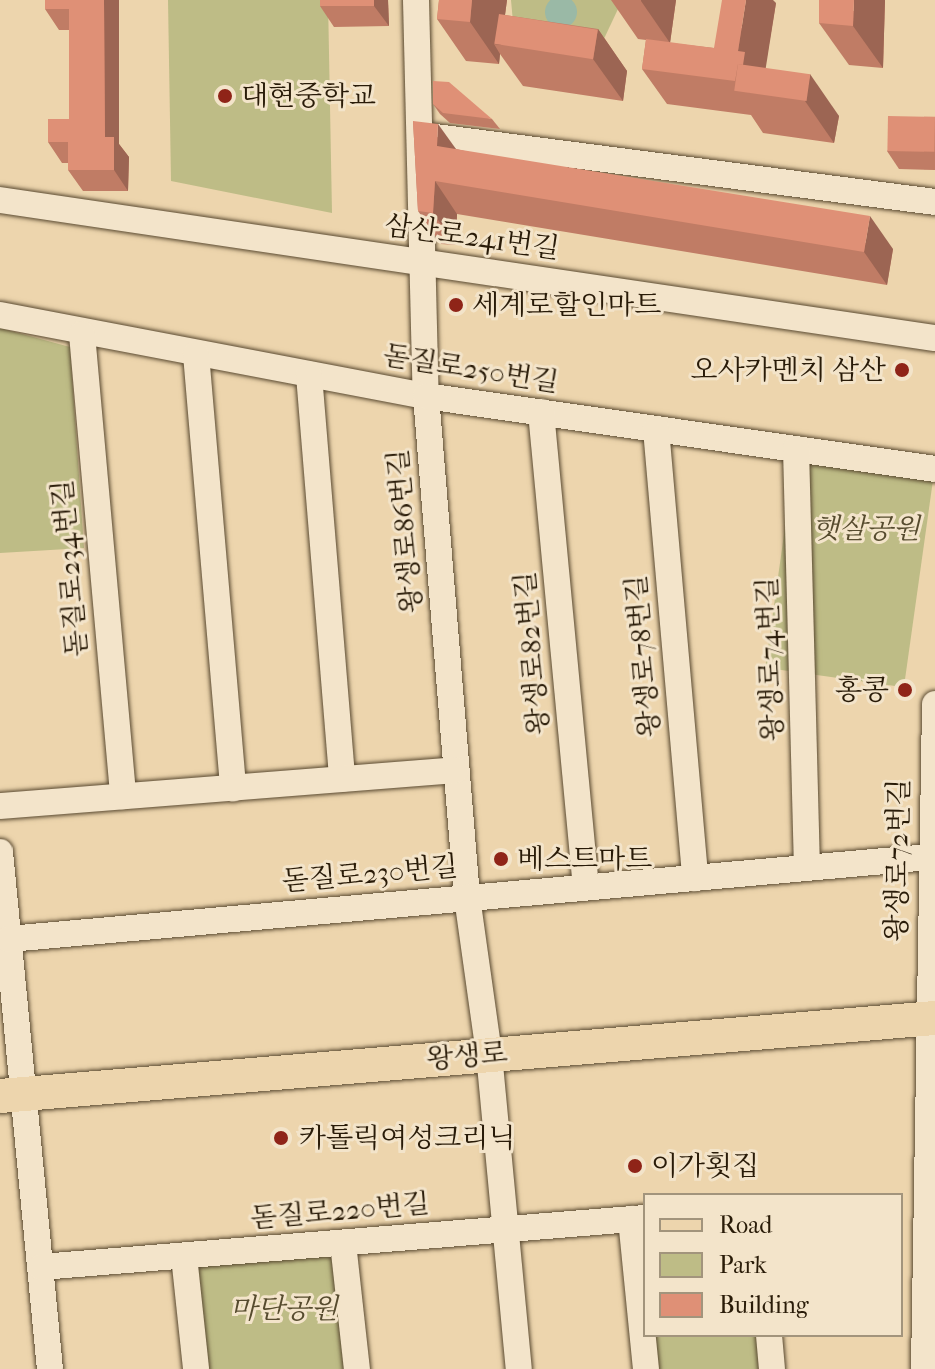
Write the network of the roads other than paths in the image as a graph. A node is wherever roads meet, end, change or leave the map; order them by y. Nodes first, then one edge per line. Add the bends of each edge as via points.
1 (416, 0) edge
2 (420, 135) junction
3 (0, 200) edge
4 (935, 202) edge
5 (423, 262) junction
6 (0, 315) edge
7 (82, 334) junction
8 (935, 338) edge
9 (196, 354) junction
10 (309, 375) junction
11 (426, 396) junction
12 (541, 412) junction
13 (656, 429) junction
14 (796, 449) junction
15 (935, 469) edge
16 (935, 704) edge
17 (456, 770) junction
18 (342, 779) junction
19 (233, 788) junction
20 (123, 796) junction
21 (0, 806) edge
22 (0, 852) edge
23 (929, 857) junction
24 (807, 868) junction
25 (695, 878) junction
26 (586, 887) junction
27 (467, 897) junction
28 (9, 939) junction
29 (931, 1018) edge
30 (489, 1054) junction
31 (12, 1095) edge
32 (913, 1199) edge
33 (638, 1218) edge
34 (506, 1229) junction
35 (343, 1243) junction
36 (184, 1256) junction
37 (41, 1267) junction
38 (643, 1312) edge
39 (644, 1337) edge
40 (769, 1337) edge
41 (927, 1360) edge
42 (50, 1369) edge
43 (196, 1369) edge
44 (357, 1369) edge
45 (519, 1369) edge
46 (646, 1369) edge
47 (772, 1369) edge

1 - 2 street, 왕생로86번길
2 - 4 street
2 - 5 street, 왕생로86번길
3 - 5 street, 삼산로241번길
5 - 8 street, 삼산로241번길
5 - 11 street, 왕생로86번길
6 - 7 street, 돋질로250번길
7 - 9 street, 돋질로250번길
7 - 20 street, 돋질로234번길
9 - 10 street, 돋질로250번길
9 - 19 street
10 - 11 street, 돋질로250번길
10 - 18 street
11 - 12 street, 돋질로250번길
11 - 17 street, 왕생로86번길
12 - 13 street, 돋질로250번길
12 - 26 street, 왕생로82번길
13 - 14 street, 돋질로250번길
13 - 25 street, 왕생로78번길
14 - 15 street, 돋질로250번길
14 - 24 street, 왕생로74번길
16 - 23 street, 왕생로72번길
17 - 18 street
17 - 27 street, 왕생로86번길
18 - 19 street
19 - 20 street
20 - 21 street
22 - 28 street
23 - 24 street, 돋질로230번길
23 - 29 street, 왕생로72번길
24 - 25 street, 돋질로230번길
25 - 26 street, 돋질로230번길
26 - 27 street, 돋질로230번길
27 - 28 street, 돋질로230번길
27 - 30 street, 왕생로86번길
28 - 31 street
29 - 30 main road, 왕생로
29 - 32 street, 왕생로72번길
30 - 31 main road, 왕생로
30 - 34 street, 왕생로86번길
31 - 37 street
32 - 41 street, 왕생로72번길
33 - 34 street, 돋질로220번길
33 - 38 street
34 - 35 street, 돋질로220번길
34 - 45 street, 왕생로86번길
35 - 36 street, 돋질로220번길
35 - 44 street
36 - 37 street, 돋질로220번길
36 - 43 street
37 - 42 street
39 - 46 street
40 - 47 street

